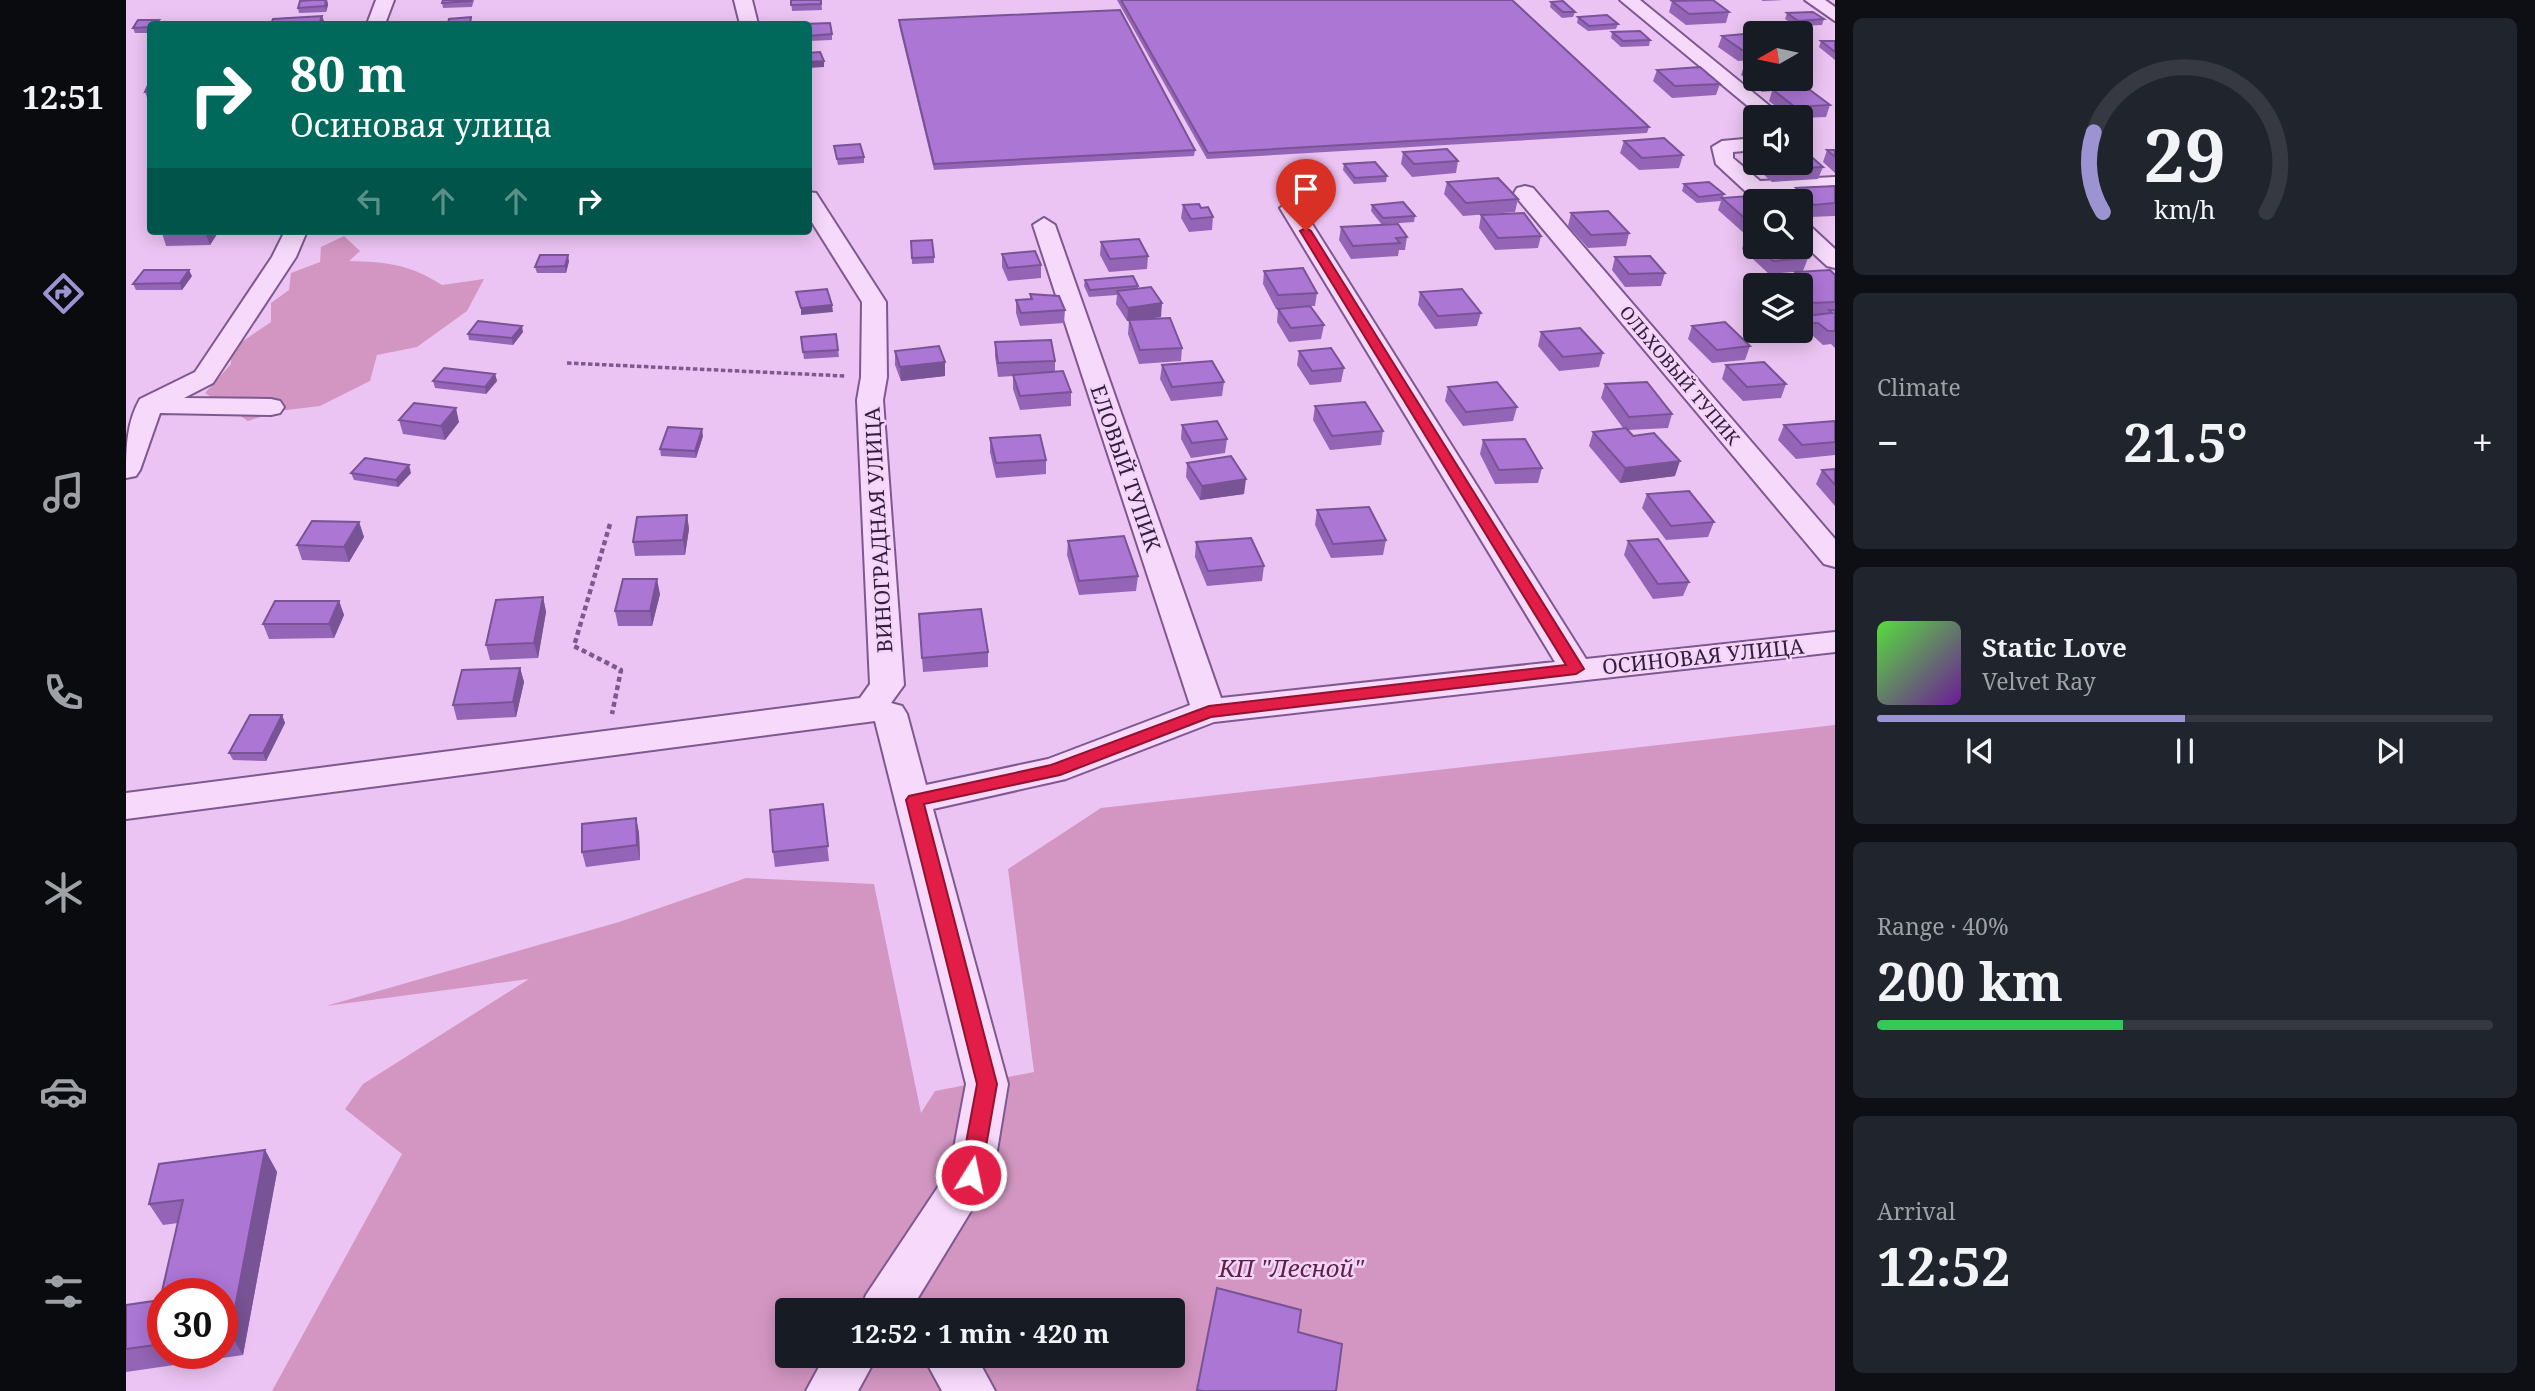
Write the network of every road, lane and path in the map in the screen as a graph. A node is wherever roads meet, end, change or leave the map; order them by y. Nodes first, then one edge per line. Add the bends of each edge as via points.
1 (385, 0) edge
2 (743, 0) edge
3 (1629, 0) edge
4 (1814, 0) edge
5 (1835, 16) edge
6 (377, 21) edge
7 (748, 21) edge
8 (1758, 105) edge
9 (1743, 145) edge
10 (1835, 184) edge
11 (1755, 189) edge
12 (1802, 189) edge
13 (1525, 193) dead end
14 (812, 204) edge
15 (1291, 208) dead end
16 (1044, 225) dead end
17 (294, 235) edge
18 (1813, 241) edge
19 (1835, 261) edge
20 (566, 363) dead end
21 (874, 377) junction
22 (137, 406) edge
23 (271, 407) dead end
24 (126, 470) edge
25 (610, 524) dead end
26 (1835, 558) edge
27 (1835, 642) edge
28 (1576, 669) junction
29 (870, 708) junction
30 (1209, 711) junction
31 (607, 742) junction
32 (915, 800) junction
33 (126, 806) edge
34 (901, 1298) edge
35 (845, 1368) edge
36 (955, 1368) edge
37 (830, 1391) edge
38 (971, 1391) edge

1 - 6 street
2 - 7 street
3 - 8 street
4 - 5 street
9 - 11 street via 1722,148 1723,160
10 - 12 street
13 - 26 street, ОЛЬХОВЫЙ ТУПИК
14 - 21 street, ВИНОГРАДНАЯ УЛИЦА via 874,302
15 - 28 street
16 - 30 street, ЕЛОВЫЙ ТУПИК
17 - 22 street via 204,377
18 - 19 street
20 - 21 path
21 - 29 street, ВИНОГРАДНАЯ УЛИЦА via 870,400 887,685
22 - 23 street
22 - 24 street
25 - 31 path via 574,646 621,670
27 - 28 street, ОСИНОВАЯ УЛИЦА
28 - 30 street, ОСИНОВАЯ УЛИЦА
29 - 31 street
29 - 32 street via 890,714
30 - 32 street, ОСИНОВАЯ УЛИЦА via 1054,771
31 - 33 street
32 - 34 street via 987,1084 971,1175
35 - 37 street
36 - 38 street

